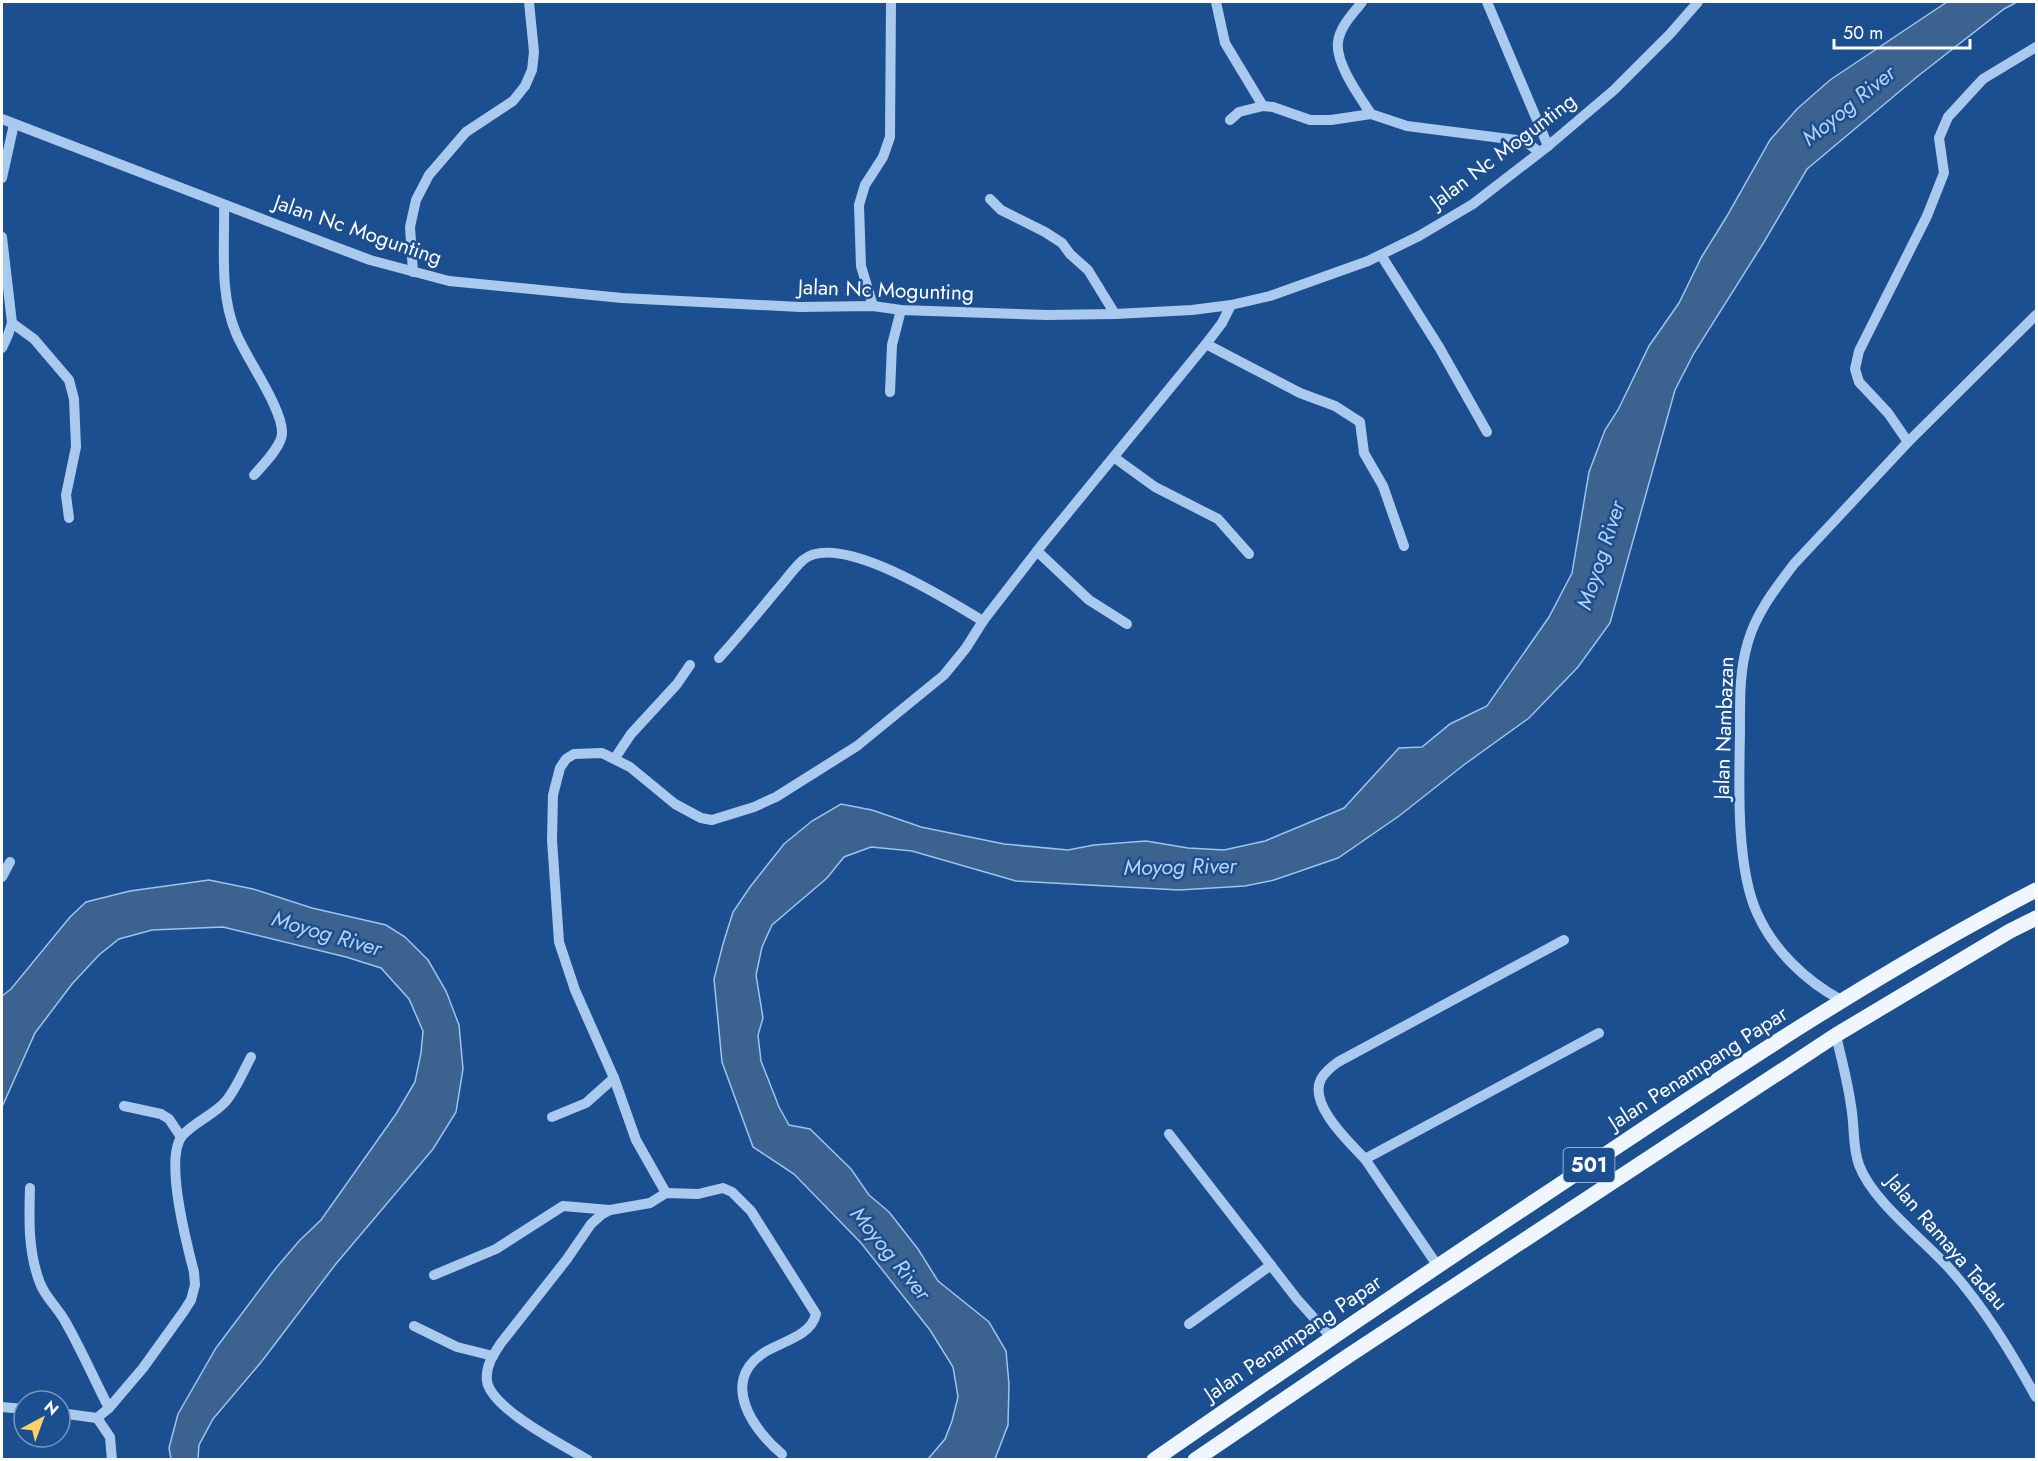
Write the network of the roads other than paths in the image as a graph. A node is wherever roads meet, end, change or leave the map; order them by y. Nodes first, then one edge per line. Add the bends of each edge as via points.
1 (529, 2) edge
2 (891, 2) edge
3 (1216, 2) edge
4 (1362, 2) edge
5 (1487, 2) edge
6 (1698, 2) edge
7 (2037, 47) edge
8 (1263, 106) junction
9 (1371, 114) junction
10 (2, 119) edge
11 (1230, 120) dead end
12 (14, 124) junction
13 (1544, 149) junction
14 (2, 178) edge
15 (990, 199) dead end
16 (224, 205) junction
17 (2, 237) edge
18 (1381, 255) junction
19 (413, 272) junction
20 (1230, 305) junction
21 (873, 306) junction
22 (901, 310) junction
23 (1115, 314) junction
24 (2037, 315) edge
25 (12, 323) junction
26 (1206, 344) junction
27 (2, 348) edge
28 (890, 392) dead end
29 (1487, 432) dead end
30 (1908, 442) junction
31 (1115, 458) junction
32 (254, 475) dead end
33 (69, 518) dead end
34 (1404, 546) dead end
35 (1037, 551) junction
36 (1249, 554) dead end
37 (983, 621) junction
38 (1127, 624) dead end
39 (719, 658) dead end
40 (690, 665) dead end
41 (615, 758) junction
42 (10, 862) dead end
43 (2, 877) edge
44 (2037, 891) edge
45 (2037, 918) edge
46 (1564, 940) dead end
47 (1841, 1000) junction
48 (1599, 1034) dead end
49 (1836, 1035) junction
50 (251, 1057) dead end
51 (614, 1078) junction
52 (123, 1106) dead end
53 (552, 1117) dead end
54 (1169, 1134) dead end
55 (181, 1137) junction
56 (1365, 1159) junction
57 (30, 1188) dead end
58 (666, 1193) junction
59 (610, 1210) junction
60 (1270, 1265) junction
61 (1437, 1265) junction
62 (434, 1275) dead end
63 (1189, 1324) dead end
64 (414, 1326) dead end
65 (1331, 1337) junction
66 (493, 1356) junction
67 (2037, 1397) edge
68 (109, 1408) junction
69 (72, 1415) edge
70 (97, 1418) junction
71 (782, 1454) dead end
72 (112, 1460) edge
73 (588, 1460) edge
74 (1154, 1460) edge
75 (1195, 1460) edge

1 - 19 street via 532,70 513,102 466,132 429,175 416,200 410,227
2 - 21 street via 890,136 859,205 861,266
3 - 8 street via 1225,43
4 - 9 street via 1344,25 1337,43 1343,68
5 - 13 street
6 - 13 street, Jalan Nc Mogunting via 1614,90
7 - 30 street via 1983,79 1948,117 1939,138 1944,173 1927,216 1859,351 1855,369 1859,382
8 - 9 street via 1310,120
8 - 11 street via 1239,112
9 - 13 street via 1407,126 1525,141
10 - 12 street, Jalan Nc Mogunting
12 - 14 street
12 - 16 street, Jalan Nc Mogunting
13 - 18 street, Jalan Nc Mogunting via 1473,204
15 - 23 street via 1001,210 1062,243 1088,270
16 - 19 street, Jalan Nc Mogunting
16 - 32 street via 224,292 236,333 280,419 283,435
17 - 25 street
18 - 20 street, Jalan Nc Mogunting via 1270,296
18 - 29 street
19 - 21 street, Jalan Nc Mogunting via 449,281 622,298 800,307
20 - 23 street, Jalan Nc Mogunting
20 - 26 street
21 - 22 street, Jalan Nc Mogunting
22 - 23 street, Jalan Nc Mogunting
22 - 28 street via 892,345
24 - 30 street, Jalan Nambazan
25 - 27 street
25 - 33 street via 34,339 69,380 76,447 67,482
26 - 31 street
26 - 34 street via 1360,422 1364,453 1383,486
30 - 47 street, Jalan Nambazan via 1778,584 1754,627 1743,669 1739,800 1752,899 1771,938 1804,975
31 - 35 street
31 - 36 street via 1155,487 1218,519
35 - 37 street
35 - 38 street via 1081,593
37 - 39 street via 889,569 845,554 819,552 805,559
37 - 41 street via 944,675 857,746 754,807 712,820 701,818 675,804
40 - 41 street
41 - 51 street via 586,753 566,759 553,795 552,832 559,942 575,990
42 - 43 street
44 - 47 main road, Jalan Penampang Papar / 501
45 - 49 main road, 501
46 - 56 street via 1328,1070 1320,1081 1318,1098
47 - 61 main road, Jalan Penampang Papar / 501
48 - 56 street
49 - 67 street, Jalan Ramaya Tadau via 1860,1166 1882,1201 1966,1289
49 - 75 main road, 501
50 - 55 street via 225,1103
51 - 53 street via 586,1103
51 - 58 street via 636,1140
52 - 55 street via 161,1114
54 - 60 street
55 - 68 street via 174,1169 195,1285 191,1300
56 - 61 street
57 - 68 street via 30,1244 40,1285 67,1325
58 - 59 street via 650,1203
58 - 71 street via 698,1194 723,1188 732,1192 751,1210 816,1314 808,1329 763,1353 745,1376 743,1402 750,1419
59 - 62 street via 563,1206 496,1250
59 - 66 street via 591,1224
60 - 63 street
60 - 65 street
61 - 65 main road, Jalan Penampang Papar / 501
64 - 66 street via 457,1347
65 - 74 main road, Jalan Penampang Papar / 501
66 - 73 street via 487,1380 494,1397
68 - 70 street
69 - 70 street
70 - 72 street via 110,1437

